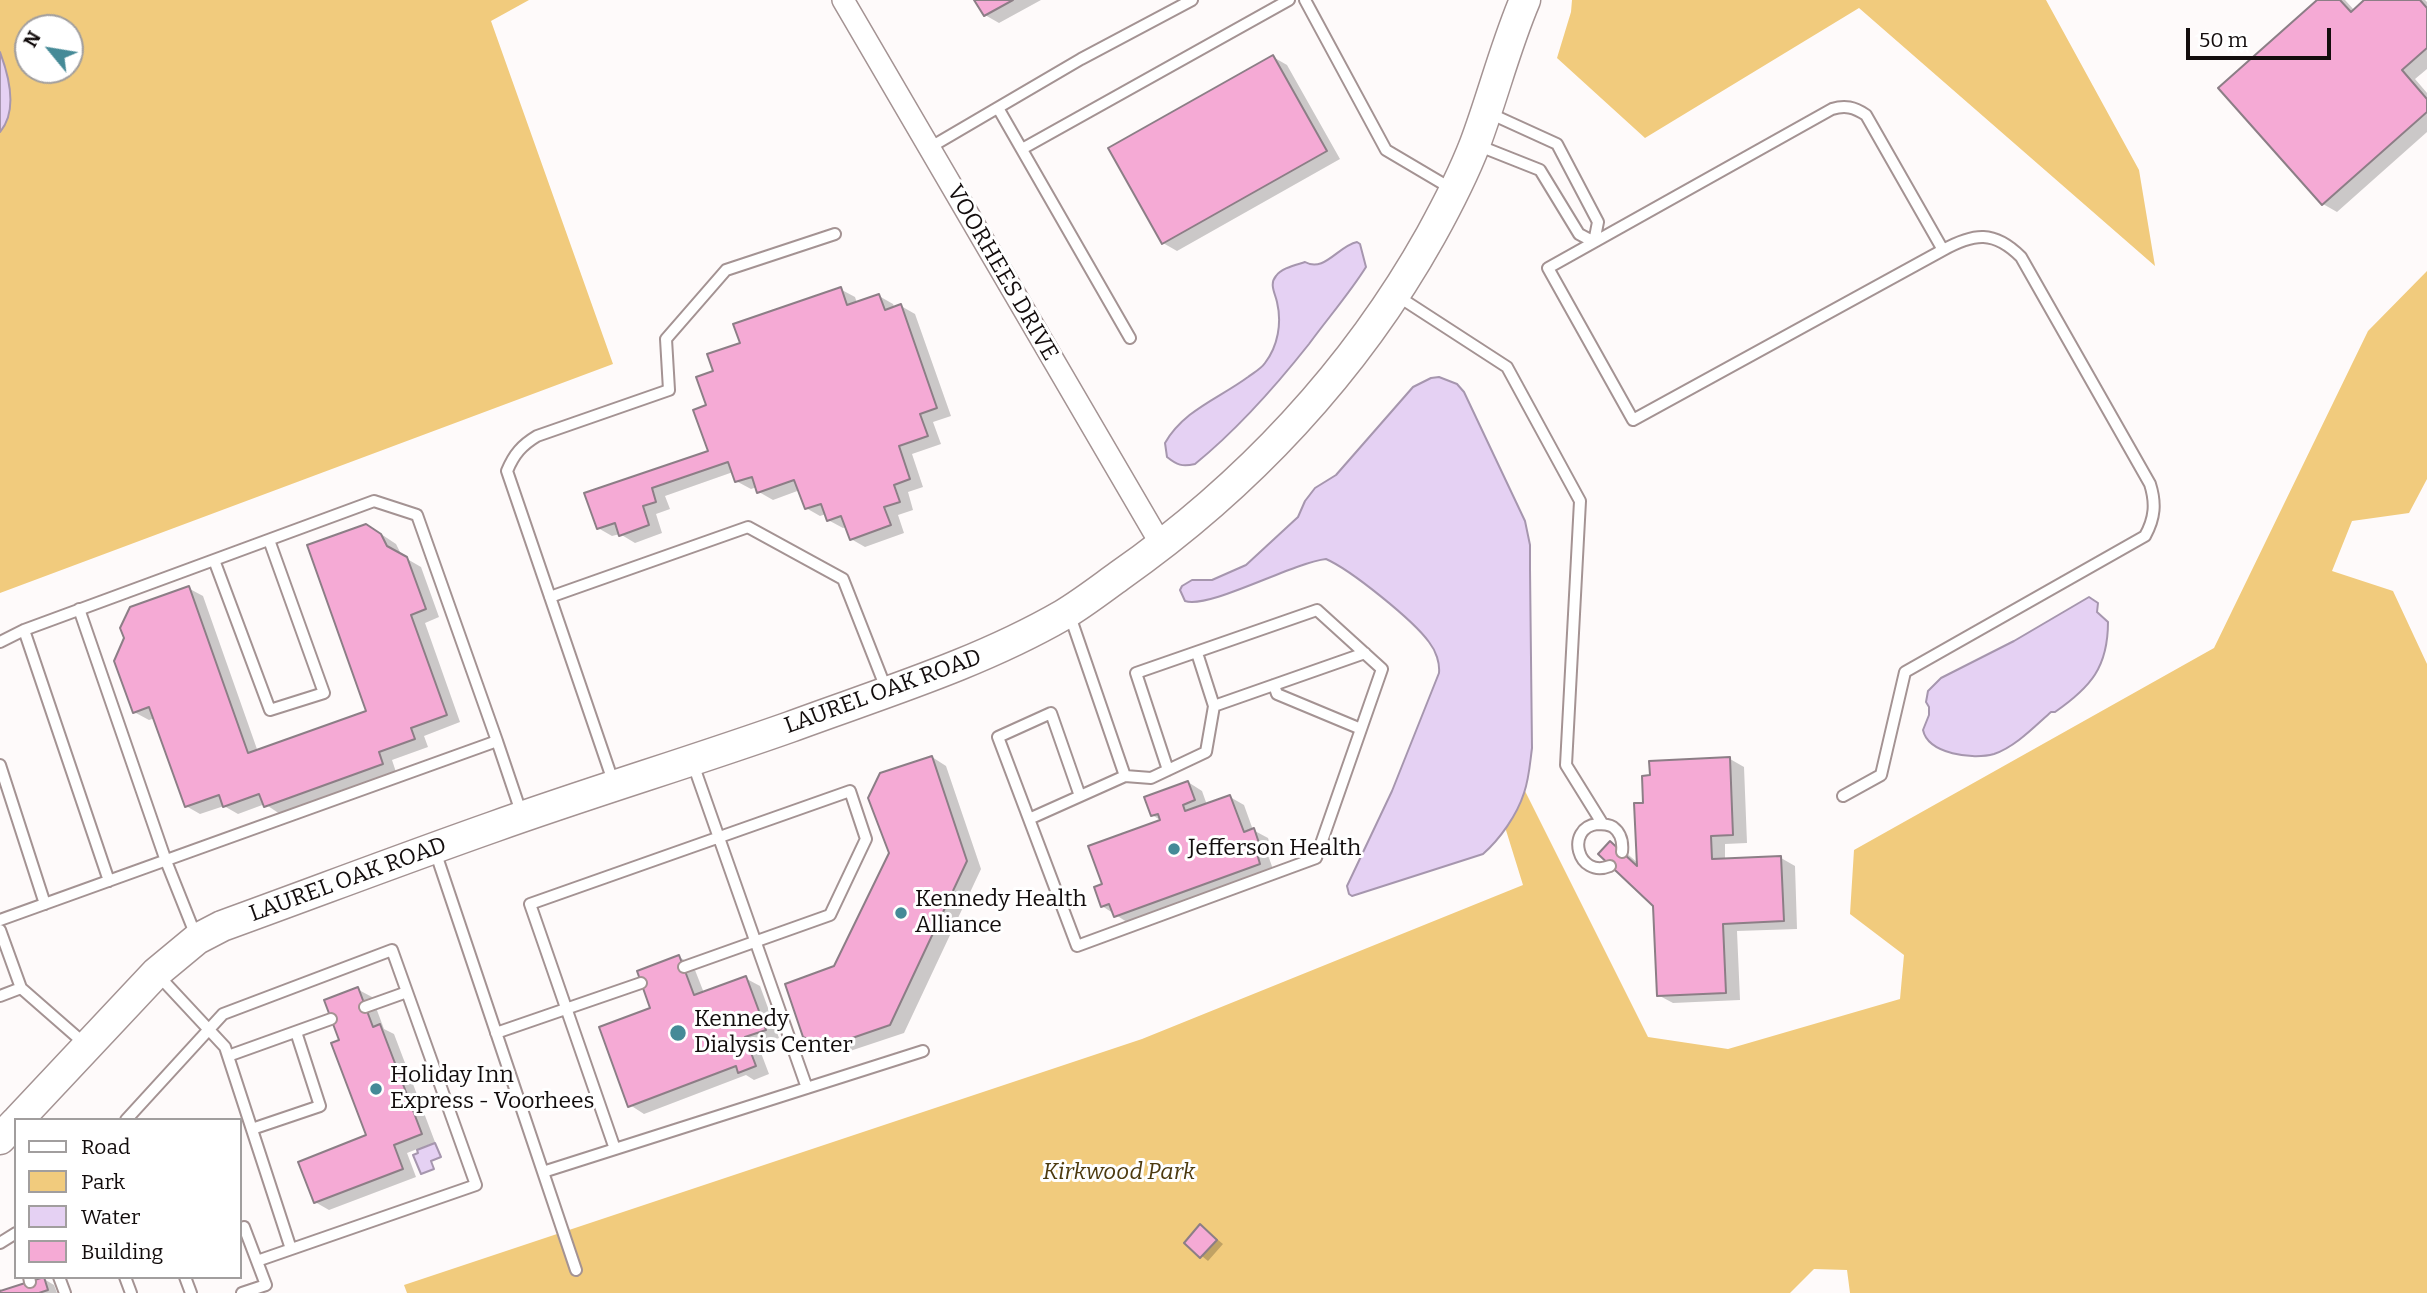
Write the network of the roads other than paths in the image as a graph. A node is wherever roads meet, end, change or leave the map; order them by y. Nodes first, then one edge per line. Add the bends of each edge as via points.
1 (843, 0) edge
2 (1192, 0) edge
3 (1289, 0) edge
4 (1305, 0) edge
5 (1525, 0) edge
6 (998, 108) junction
7 (1485, 111) junction
8 (1474, 144) junction
9 (929, 148) junction
10 (1022, 149) junction
11 (1454, 190) junction
12 (835, 234) dead end
13 (1594, 242) junction
14 (1943, 250) junction
15 (1394, 293) junction
16 (1130, 338) dead end
17 (269, 540) junction
18 (1162, 546) junction
19 (214, 560) junction
20 (550, 597) junction
21 (79, 609) junction
22 (1069, 612) junction
23 (24, 630) junction
24 (0, 642) edge
25 (1196, 653) junction
26 (1365, 653) junction
27 (1273, 685) junction
28 (887, 691) junction
29 (1214, 706) junction
30 (1361, 729) junction
31 (497, 741) junction
32 (692, 761) junction
33 (0, 765) edge
34 (1168, 770) junction
35 (1125, 776) junction
36 (615, 786) junction
37 (1080, 796) junction
38 (1843, 796) dead end
39 (522, 817) junction
40 (1029, 818) junction
41 (1602, 823) junction
42 (719, 837) junction
43 (434, 848) junction
44 (1622, 852) dead end
45 (166, 860) junction
46 (1610, 866) dead end
47 (109, 881) junction
48 (45, 904) junction
49 (0, 920) edge
50 (0, 930) edge
51 (197, 939) junction
52 (755, 942) junction
53 (684, 967) dead end
54 (156, 973) junction
55 (641, 983) dead end
56 (21, 988) junction
57 (407, 992) junction
58 (0, 996) edge
59 (365, 1007) dead end
60 (566, 1009) junction
61 (331, 1019) dead end
62 (209, 1029) junction
63 (296, 1032) junction
64 (496, 1033) junction
65 (87, 1045) junction
66 (923, 1051) dead end
67 (228, 1056) junction
68 (807, 1088) junction
69 (21, 1118) edge
70 (128, 1118) edge
71 (14, 1125) edge
72 (252, 1129) junction
73 (0, 1139) edge
74 (615, 1149) junction
75 (543, 1172) junction
76 (242, 1228) edge
77 (291, 1249) junction
78 (257, 1261) junction
79 (576, 1269) dead end
80 (242, 1293) edge

1 - 9 street, VOORHEES DRIVE
2 - 6 lane
3 - 10 lane
4 - 11 lane via 1387,150
5 - 7 street, LAUREL OAK ROAD
6 - 9 lane
6 - 10 lane
7 - 8 street, LAUREL OAK ROAD
7 - 13 lane via 1557,144 1598,222
8 - 11 street, LAUREL OAK ROAD
8 - 13 lane via 1540,170 1579,234
9 - 18 street, VOORHEES DRIVE
10 - 16 lane
11 - 15 street, LAUREL OAK ROAD
12 - 20 lane via 726,270 666,340 669,390 537,436 513,456 507,471
13 - 14 lane via 1841,107 1866,115
13 - 14 lane via 1548,268 1633,421
14 - 38 lane via 1979,236 2010,245 2021,257 2150,484 2155,510 2145,536 1905,672 1881,775
15 - 18 street, LAUREL OAK ROAD via 1308,408 1252,468
15 - 41 lane via 1507,367 1580,501 1566,765
17 - 19 lane
17 - 19 lane via 324,693 270,710
17 - 31 lane via 374,501 418,515
18 - 22 street, LAUREL OAK ROAD
19 - 21 lane
20 - 28 lane via 748,527 844,579
20 - 36 lane
21 - 23 lane
21 - 45 lane
22 - 28 street, LAUREL OAK ROAD via 982,656
22 - 35 lane
23 - 24 lane
23 - 47 lane
25 - 26 lane via 1317,610
25 - 29 lane
25 - 34 lane via 1136,674
26 - 27 lane
26 - 30 lane via 1382,669
27 - 29 lane
27 - 30 lane via 1278,694
28 - 32 street, LAUREL OAK ROAD
29 - 34 lane via 1206,752
30 - 40 lane via 1316,858 1077,946
31 - 39 lane
31 - 45 lane
32 - 36 street, LAUREL OAK ROAD
32 - 42 lane
33 - 48 lane
34 - 35 lane via 1151,778
35 - 37 lane
36 - 39 street, LAUREL OAK ROAD
37 - 40 lane
37 - 40 lane via 1051,713 998,737
39 - 43 street, LAUREL OAK ROAD
41 - 44 lane via 1620,834
41 - 46 lane via 1583,832 1579,853 1593,868
42 - 52 lane
42 - 52 lane via 850,791 866,839 830,915
42 - 60 lane via 530,904
43 - 51 street, LAUREL OAK ROAD
43 - 64 lane
45 - 47 lane
45 - 51 lane
47 - 48 lane
48 - 49 lane
50 - 56 lane
51 - 54 street, LAUREL OAK ROAD
52 - 53 lane
52 - 68 lane
54 - 62 lane
54 - 65 street, LAUREL OAK ROAD
55 - 60 lane
56 - 58 lane
56 - 65 lane
57 - 59 lane
57 - 62 lane via 392,950 223,1014
57 - 77 lane via 476,1185
60 - 64 lane
60 - 74 lane
61 - 63 lane
62 - 67 lane
62 - 70 lane
63 - 67 lane
63 - 72 lane via 320,1107
64 - 75 lane
65 - 69 street, LAUREL OAK ROAD
66 - 68 lane
67 - 72 lane
68 - 74 lane
71 - 73 street, LAUREL OAK ROAD
72 - 77 lane
74 - 75 lane
75 - 79 lane
76 - 78 lane
77 - 78 lane
78 - 80 lane via 266,1285

